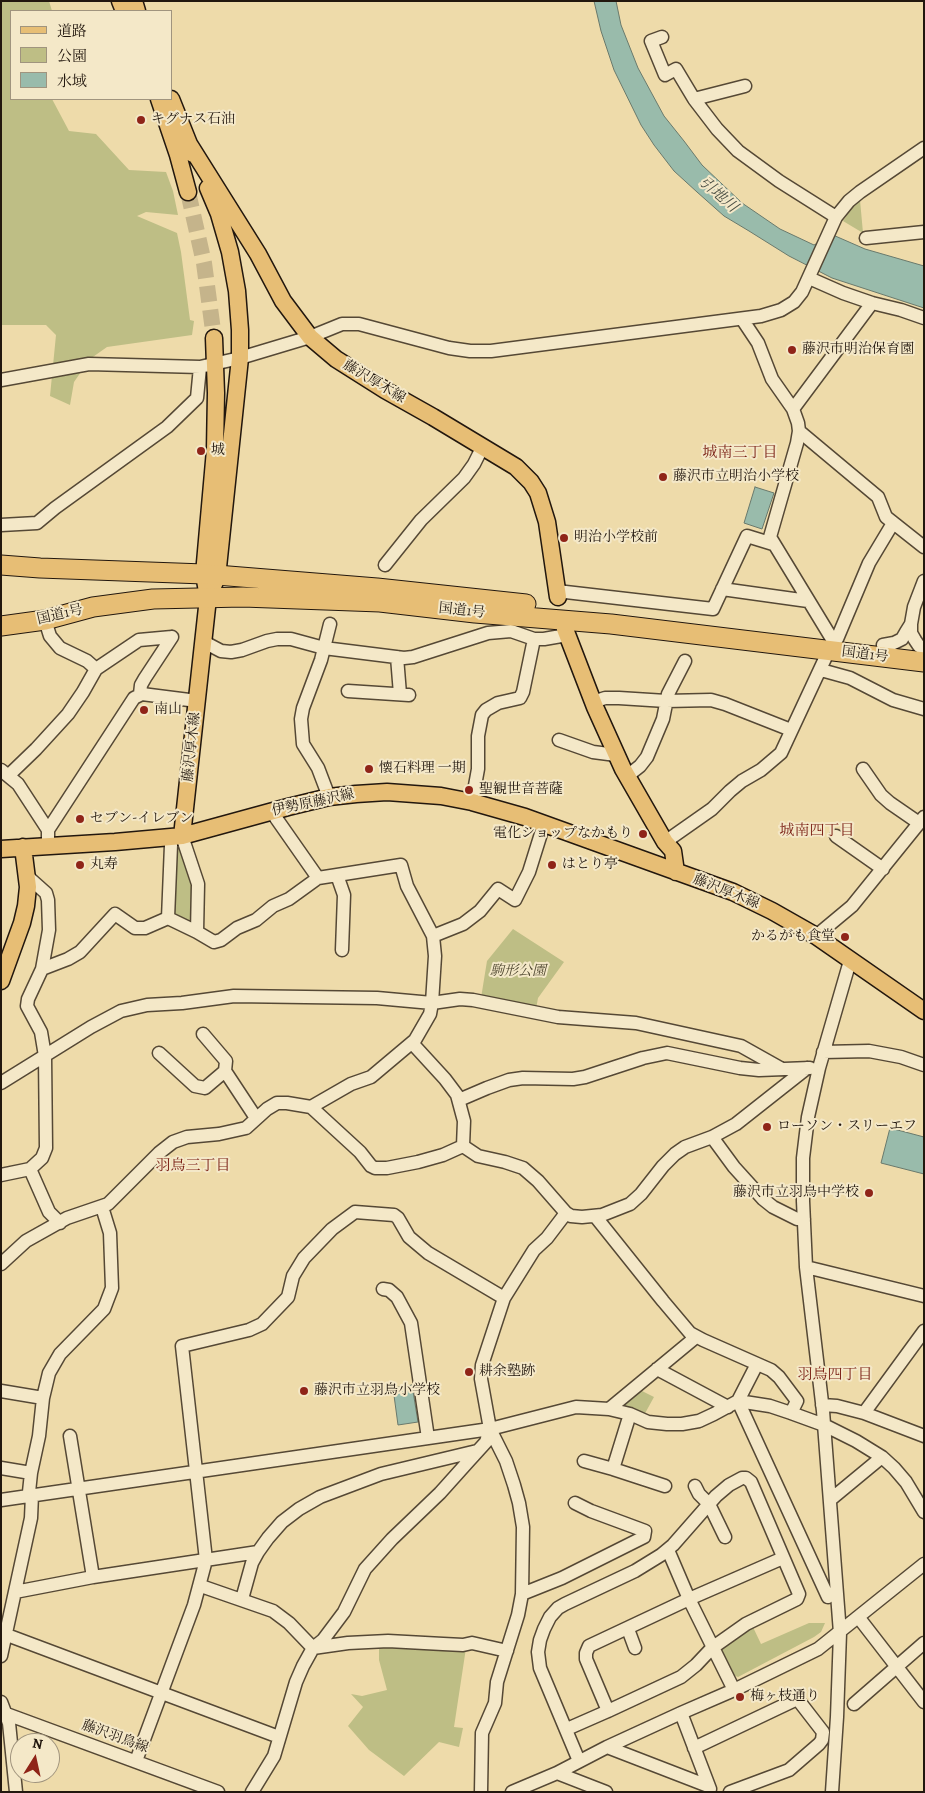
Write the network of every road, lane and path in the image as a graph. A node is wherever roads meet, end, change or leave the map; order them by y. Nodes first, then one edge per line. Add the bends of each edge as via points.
1 (662, 37) dead end
2 (745, 86) dead end
3 (159, 100) edge
4 (171, 100) edge
5 (694, 100) junction
6 (189, 144) junction
7 (924, 148) edge
8 (188, 192) tunnel mouth
9 (834, 222) junction
10 (924, 232) edge
11 (866, 238) dead end
12 (809, 278) junction
13 (872, 303) junction
14 (924, 318) edge
15 (742, 319) junction
16 (310, 337) junction
17 (214, 338) tunnel mouth
18 (240, 358) junction
19 (208, 365) junction
20 (1, 380) edge
21 (793, 409) junction
22 (799, 431) junction
23 (483, 446) junction
24 (213, 484) junction
25 (893, 523) junction
26 (1, 525) edge
27 (772, 544) junction
28 (924, 547) edge
29 (1, 565) edge
30 (385, 565) dead end
31 (211, 576) junction
32 (924, 581) edge
33 (722, 589) junction
34 (557, 594) joint
35 (208, 598) junction
36 (808, 601) junction
37 (46, 620) junction
38 (330, 624) dead end
39 (911, 624) junction
40 (1, 626) edge
41 (566, 632) joint
42 (534, 639) junction
43 (204, 642) junction
44 (833, 643) junction
45 (883, 645) junction
46 (324, 648) junction
47 (924, 650) edge
48 (397, 657) junction
49 (685, 661) dead end
50 (924, 662) edge
51 (96, 669) junction
52 (822, 670) junction
53 (348, 691) dead end
54 (140, 694) junction
55 (197, 701) junction
56 (593, 702) junction
57 (666, 702) junction
58 (924, 709) edge
59 (791, 730) junction
60 (560, 740) dead end
61 (616, 755) junction
62 (863, 769) dead end
63 (5, 773) edge
64 (626, 777) junction
65 (329, 797) junction
66 (472, 802) junction
67 (275, 810) junction
68 (921, 820) edge
69 (544, 824) junction
70 (836, 836) dead end
71 (48, 838) junction
72 (177, 840) junction
73 (666, 842) junction
74 (23, 847) junction
75 (1, 849) edge
76 (882, 869) junction
77 (676, 872) junction
78 (337, 874) junction
79 (27, 876) junction
80 (318, 878) junction
81 (168, 918) junction
82 (197, 932) junction
83 (434, 936) junction
84 (816, 936) junction
85 (342, 950) dead end
86 (850, 961) junction
87 (42, 969) junction
88 (1, 981) edge
89 (432, 1002) junction
90 (924, 1012) edge
91 (203, 1034) dead end
92 (412, 1043) junction
93 (823, 1052) junction
94 (159, 1053) dead end
95 (45, 1056) junction
96 (924, 1065) edge
97 (782, 1068) junction
98 (813, 1068) junction
99 (225, 1071) junction
100 (1, 1083) edge
101 (460, 1100) junction
102 (311, 1106) junction
103 (256, 1118) junction
104 (712, 1137) junction
105 (463, 1146) junction
106 (30, 1169) junction
107 (1, 1175) edge
108 (102, 1207) junction
109 (566, 1213) junction
110 (595, 1216) junction
111 (804, 1219) junction
112 (60, 1222) junction
113 (1, 1264) edge
114 (806, 1267) junction
115 (383, 1288) dead end
116 (924, 1296) edge
117 (504, 1298) junction
118 (924, 1331) edge
119 (696, 1337) junction
120 (757, 1364) junction
121 (657, 1369) junction
122 (1, 1391) edge
123 (43, 1398) junction
124 (733, 1404) junction
125 (822, 1405) junction
126 (609, 1409) junction
127 (864, 1412) junction
128 (791, 1413) junction
129 (630, 1414) junction
130 (824, 1425) junction
131 (490, 1429) junction
132 (70, 1436) dead end
133 (924, 1436) edge
134 (428, 1438) junction
135 (477, 1451) junction
136 (882, 1457) junction
137 (584, 1461) dead end
138 (1, 1468) edge
139 (612, 1469) junction
140 (197, 1472) junction
141 (31, 1473) junction
142 (664, 1486) dead end
143 (695, 1486) dead end
144 (78, 1489) junction
145 (32, 1496) junction
146 (1, 1500) edge
147 (830, 1500) junction
148 (575, 1503) dead end
149 (709, 1504) junction
150 (924, 1512) edge
151 (724, 1537) dead end
152 (668, 1550) junction
153 (258, 1552) junction
154 (783, 1558) junction
155 (206, 1560) junction
156 (924, 1564) edge
157 (93, 1577) junction
158 (201, 1586) junction
159 (15, 1592) junction
160 (522, 1594) junction
161 (828, 1597) dead end
162 (242, 1599) junction
163 (689, 1599) junction
164 (858, 1618) junction
165 (628, 1629) junction
166 (840, 1633) junction
167 (7, 1635) junction
168 (924, 1643) edge
169 (313, 1648) junction
170 (635, 1648) dead end
171 (712, 1648) junction
172 (507, 1651) junction
173 (1, 1656) edge
174 (896, 1667) junction
175 (734, 1690) junction
176 (161, 1693) junction
177 (924, 1702) edge
178 (854, 1704) dead end
179 (2, 1710) edge
180 (608, 1711) junction
181 (680, 1712) junction
182 (567, 1729) junction
183 (279, 1737) junction
184 (607, 1747) junction
185 (694, 1748) junction
186 (136, 1761) junction
187 (579, 1761) junction
188 (557, 1773) junction
189 (710, 1789) edge
190 (16, 1792) edge
191 (218, 1792) edge
192 (252, 1792) edge
193 (481, 1792) edge
194 (512, 1792) edge
195 (606, 1792) edge
196 (730, 1792) edge
197 (832, 1792) edge

1 - 5 street via 651,41 665,75 676,69
2 - 5 street
3 - 8 main road
4 - 6 main road, 藤沢厚木線
5 - 9 street via 738,151
6 - 16 main road, 藤沢厚木線 via 258,254 283,301
6 - 18 main road, 藤沢厚木線 via 219,214 230,252 239,310
7 - 9 street via 849,201
9 - 12 street
10 - 11 street
12 - 13 street
12 - 15 street via 794,302 781,310
13 - 14 street
13 - 21 street
15 - 16 street via 491,351 449,348 359,324 342,324
15 - 21 street via 758,343 772,379
16 - 18 street
16 - 23 main road, 藤沢厚木線 via 336,359 385,390
17 - 19 main road, 藤沢厚木線
18 - 19 street
18 - 24 main road via 228,381
18 - 31 main road, 藤沢厚木線
19 - 20 street via 89,364
19 - 24 main road, 藤沢厚木線 via 216,424
19 - 26 street via 198,398 168,427 37,523
21 - 22 street
22 - 25 street via 878,497 886,517
22 - 27 street via 770,537
23 - 30 street via 464,478 421,520
23 - 34 main road, 藤沢厚木線 via 516,467 538,493 547,522
24 - 31 main road, 藤沢厚木線
25 - 28 street
25 - 44 street via 869,563
27 - 33 street via 747,536
27 - 36 street
29 - 31 highway, 国道1号
31 - 35 main road, 藤沢厚木線
31 - 44 highway, 国道1号 via 387,589 612,612
32 - 39 street
33 - 34 street via 713,609
33 - 36 street
35 - 37 highway, 国道1号 via 125,602
35 - 43 main road, 藤沢厚木線
35 - 44 highway, 国道1号 via 380,602
36 - 44 street
37 - 40 highway, 国道1号
37 - 51 street via 50,636 60,648
38 - 46 street
39 - 45 street via 902,639
39 - 47 street via 915,640
41 - 42 street
41 - 56 main road, 藤沢厚木線
42 - 48 street via 511,632 488,633 413,657
42 - 66 street via 520,698 498,703 482,715
43 - 46 street via 225,652 277,639 302,641
43 - 55 main road, 藤沢厚木線
44 - 45 highway, 国道1号
44 - 50 highway, 国道1号
44 - 52 street
45 - 47 highway, 国道1号
46 - 48 street
46 - 65 street via 303,708 301,731 303,744 318,768
48 - 53 street via 405,695
49 - 57 street
51 - 54 street via 139,640 172,636 141,685
51 - 63 street via 68,714 36,749
52 - 58 street via 850,678 893,700
52 - 59 street
54 - 55 street
54 - 71 street via 134,698
55 - 72 main road, 藤沢厚木線
56 - 57 street via 605,698
56 - 61 main road, 藤沢厚木線
57 - 59 street via 711,700
57 - 64 street via 648,757
59 - 73 street via 782,753
60 - 61 street via 593,752
61 - 64 main road, 藤沢厚木線
62 - 68 street via 886,799
63 - 71 street via 24,792
64 - 73 main road, 藤沢厚木線
65 - 66 main road, 伊勢原藤沢線 via 387,792
65 - 67 main road, 伊勢原藤沢線
66 - 69 main road, 伊勢原藤沢線
67 - 72 main road, 伊勢原藤沢線
67 - 80 street via 276,818
68 - 76 street
69 - 77 main road, 伊勢原藤沢線
69 - 83 street via 529,872 515,900 498,890 480,911 463,924
70 - 76 street
71 - 72 main road, 伊勢原藤沢線 via 115,842
71 - 74 main road, 伊勢原藤沢線
72 - 81 street
72 - 82 street via 198,884
73 - 77 main road, 藤沢厚木線 via 673,851
74 - 75 main road, 伊勢原藤沢線
74 - 79 main road
76 - 84 street via 852,906
77 - 84 main road, 藤沢厚木線 via 733,892
78 - 80 street
78 - 83 street via 401,865 407,886
78 - 85 street via 344,895
79 - 87 street via 46,893 48,900 49,930
79 - 88 main road via 24,914
80 - 82 street via 220,940 214,942
81 - 82 street
81 - 87 street via 140,929 115,914 80,952
83 - 89 street
84 - 86 main road, 藤沢厚木線
86 - 90 main road, 藤沢厚木線
86 - 93 street
87 - 95 street via 27,1006 41,1032
89 - 92 street via 430,1014
89 - 95 street via 234,996 147,1005 110,1016
89 - 97 street via 473,1000 558,1018 636,1022 742,1046
91 - 99 street via 226,1061
92 - 101 street
92 - 102 street via 371,1077
93 - 96 street via 869,1051
93 - 98 street
94 - 99 street via 195,1086 205,1088
95 - 100 street
95 - 106 street via 46,1148 42,1158
97 - 98 street
97 - 101 street via 740,1068 667,1053 586,1077 509,1080
98 - 104 street via 736,1124
98 - 111 street via 803,1158
99 - 103 street
101 - 105 street via 464,1121
102 - 103 street via 277,1103
102 - 105 street via 375,1168 418,1162
103 - 108 street via 246,1128 173,1142
104 - 110 street via 675,1154 630,1204
104 - 111 street via 763,1199 797,1219
105 - 109 street via 478,1156 523,1168
106 - 107 street
106 - 112 street via 49,1212
108 - 112 street
108 - 123 street via 110,1233 112,1288 104,1309 60,1354 49,1373
109 - 110 street
109 - 117 street via 534,1250
110 - 119 street
111 - 114 street
112 - 113 street via 26,1241
114 - 116 street
114 - 125 street
115 - 134 street via 397,1297 411,1323
117 - 131 street via 482,1365 481,1379
117 - 140 street via 428,1253 409,1237 394,1215 355,1212 332,1229 304,1258 293,1276 288,1297 256,1329 182,1346
118 - 127 street
119 - 120 street
119 - 121 street
120 - 124 street
120 - 128 street via 775,1374 797,1401
121 - 124 street
121 - 126 street
122 - 123 street
123 - 141 street
124 - 128 street via 770,1406
124 - 129 street via 699,1421 682,1424 648,1422
124 - 161 street
125 - 127 street
125 - 130 street
126 - 129 street
126 - 131 street via 576,1407
127 - 133 street
128 - 130 street
129 - 139 street
130 - 136 street
130 - 147 street
131 - 134 street
131 - 135 street via 486,1442
131 - 160 street via 506,1461 521,1514
132 - 144 street
134 - 140 street
135 - 153 street via 381,1474 320,1497 282,1522
135 - 169 street via 440,1493 369,1563 344,1612
136 - 147 street
136 - 150 street via 906,1482
137 - 139 street
138 - 141 street
139 - 142 street
140 - 144 street
140 - 155 street
141 - 145 street via 29,1492
143 - 149 street
144 - 145 street
144 - 157 street
145 - 146 street
145 - 159 street via 31,1518
147 - 166 street
148 - 160 street via 645,1531 644,1537
149 - 151 street
149 - 152 street
149 - 154 street via 728,1486 746,1478 751,1482
152 - 163 street
152 - 182 street via 636,1571 564,1604 550,1617 540,1640 540,1668
153 - 155 street
153 - 162 street
154 - 163 street
154 - 171 street via 799,1594 797,1599 746,1624
155 - 157 street
155 - 158 street
156 - 164 street
157 - 159 street
158 - 162 street
158 - 176 street
159 - 167 street
160 - 172 street
162 - 169 street via 281,1616
163 - 165 street
163 - 171 street
164 - 166 street
164 - 174 street
165 - 170 street
165 - 180 street via 588,1646 586,1653
166 - 175 street via 818,1650
166 - 197 street
167 - 173 street
167 - 176 street
168 - 174 street
169 - 172 street via 381,1640 472,1643
169 - 183 street via 296,1682
171 - 175 street
171 - 180 street via 681,1676
172 - 193 street via 497,1682 493,1712 482,1733
174 - 177 street
174 - 178 street
175 - 181 street
176 - 183 street
176 - 186 street
179 - 186 street, 藤沢羽鳥線
179 - 190 street via 9,1723
180 - 182 street
181 - 184 street
181 - 185 street
182 - 187 street
183 - 192 street via 274,1756
184 - 187 street
184 - 189 street
185 - 189 street
185 - 196 street via 795,1700 799,1701 823,1732 819,1744 789,1770
186 - 191 street, 藤沢羽鳥線
187 - 188 street
188 - 194 street
188 - 195 street

